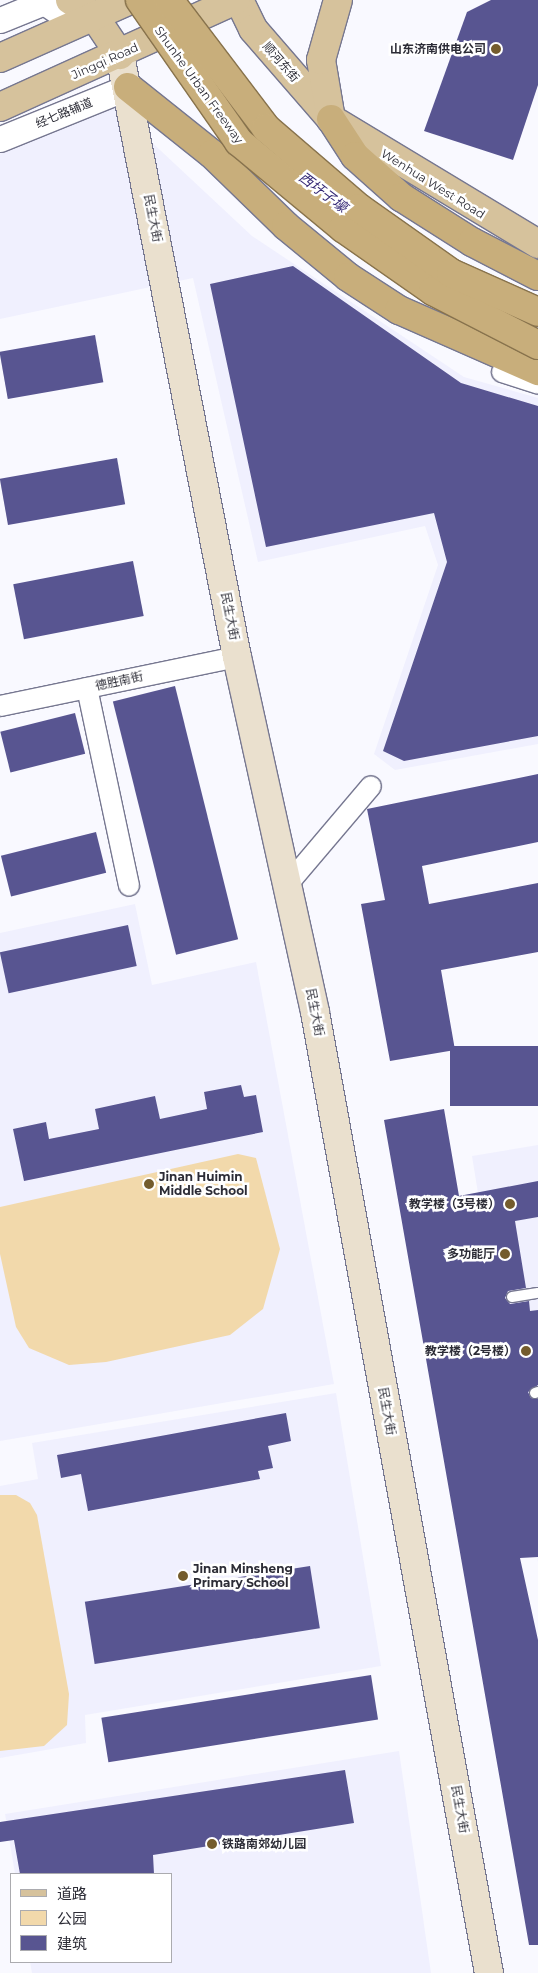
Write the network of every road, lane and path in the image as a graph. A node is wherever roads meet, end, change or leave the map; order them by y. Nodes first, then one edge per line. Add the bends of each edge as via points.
1 (169, 0) edge
2 (338, 0) edge
3 (229, 4) edge
4 (103, 6) edge
5 (0, 20) edge
6 (130, 50) junction
7 (0, 58) edge
8 (128, 87) junction
9 (0, 107) edge
10 (331, 119) junction
11 (0, 139) edge
12 (538, 244) edge
13 (538, 276) edge
14 (538, 312) edge
15 (538, 345) edge
16 (538, 371) edge
17 (502, 372) dead end
18 (538, 384) edge
19 (237, 657) junction
20 (87, 688) junction
21 (0, 706) edge
22 (371, 786) dead end
23 (288, 884) junction
24 (129, 886) dead end
25 (538, 1293) edge
26 (512, 1297) dead end
27 (489, 1973) edge

1 - 14 highway, Shunhe Urban Freeway, bridge via 266,128 360,208 451,273
2 - 10 main road via 321,60
3 - 6 main road, Jingqi Road, bridge
3 - 10 main road, 顺河东街
4 - 5 street via 44,2
4 - 6 main road
4 - 7 main road
4 - 15 highway, Shunhe Urban Freeway, bridge via 240,142 343,228 433,291
6 - 8 main road, 民生大街
6 - 9 main road, Jingqi Road
8 - 11 street, 经七路辅道
8 - 16 highway via 212,154 286,226 348,277 399,310
8 - 19 main road, 民生大街
10 - 12 main road, Wenhua West Road
10 - 13 highway via 354,156 402,197 472,242
17 - 18 street
19 - 20 street, 德胜南街
19 - 23 main road, 民生大街
20 - 21 street, 德胜南街
20 - 24 street
22 - 23 street
23 - 27 main road, 民生大街
25 - 26 lane

